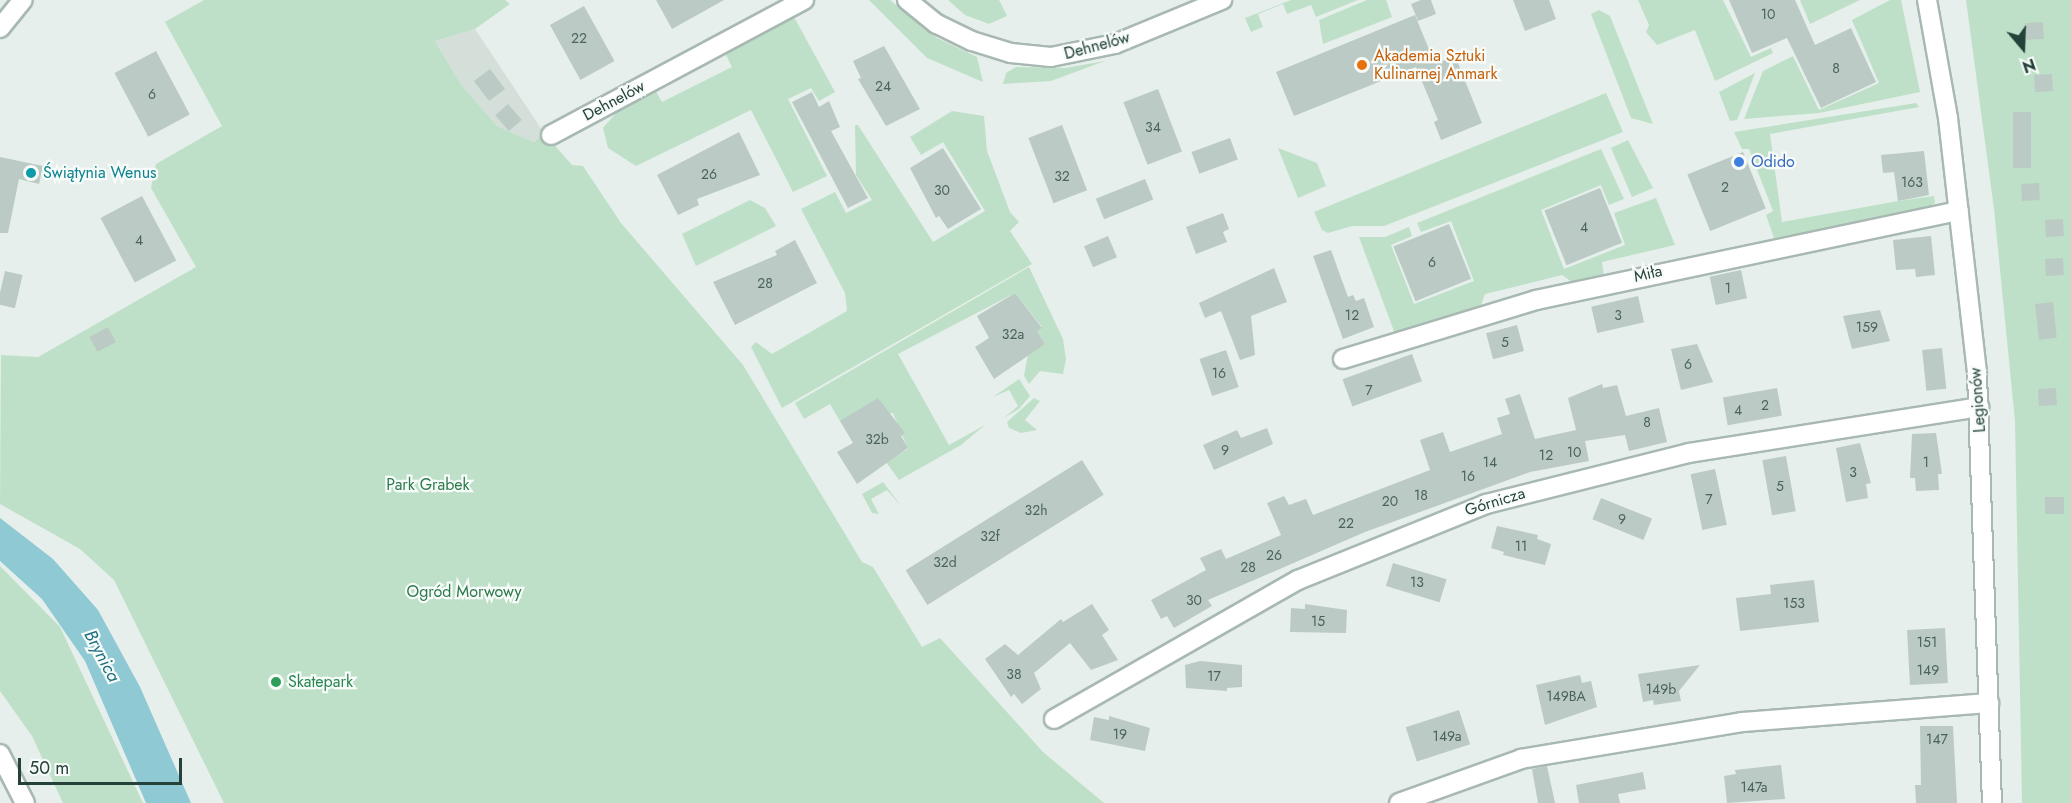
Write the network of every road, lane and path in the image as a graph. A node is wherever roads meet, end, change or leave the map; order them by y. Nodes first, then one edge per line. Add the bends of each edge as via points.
1 (23, 0) edge
2 (804, 0) edge
3 (907, 0) edge
4 (1222, 0) edge
5 (1927, 0) edge
6 (0, 28) edge
7 (551, 135) dead end
8 (1959, 211) junction
9 (1343, 359) dead end
10 (1979, 407) junction
11 (1989, 703) junction
12 (1054, 719) dead end
13 (0, 754) edge
14 (25, 803) edge
15 (1399, 803) edge
16 (1992, 803) edge

1 - 6 street
2 - 7 street, Dehnelów
3 - 4 street, Dehnelów via 937,24 972,41 1011,53 1051,57 1115,44
5 - 8 street, Legionów
8 - 9 street, Miła via 1536,300
8 - 10 street, Legionów
10 - 11 street, Legionów
10 - 12 street, Górnicza via 1689,453 1486,504 1298,580
11 - 15 street via 1742,722 1521,759
11 - 16 street, Legionów
13 - 14 street

